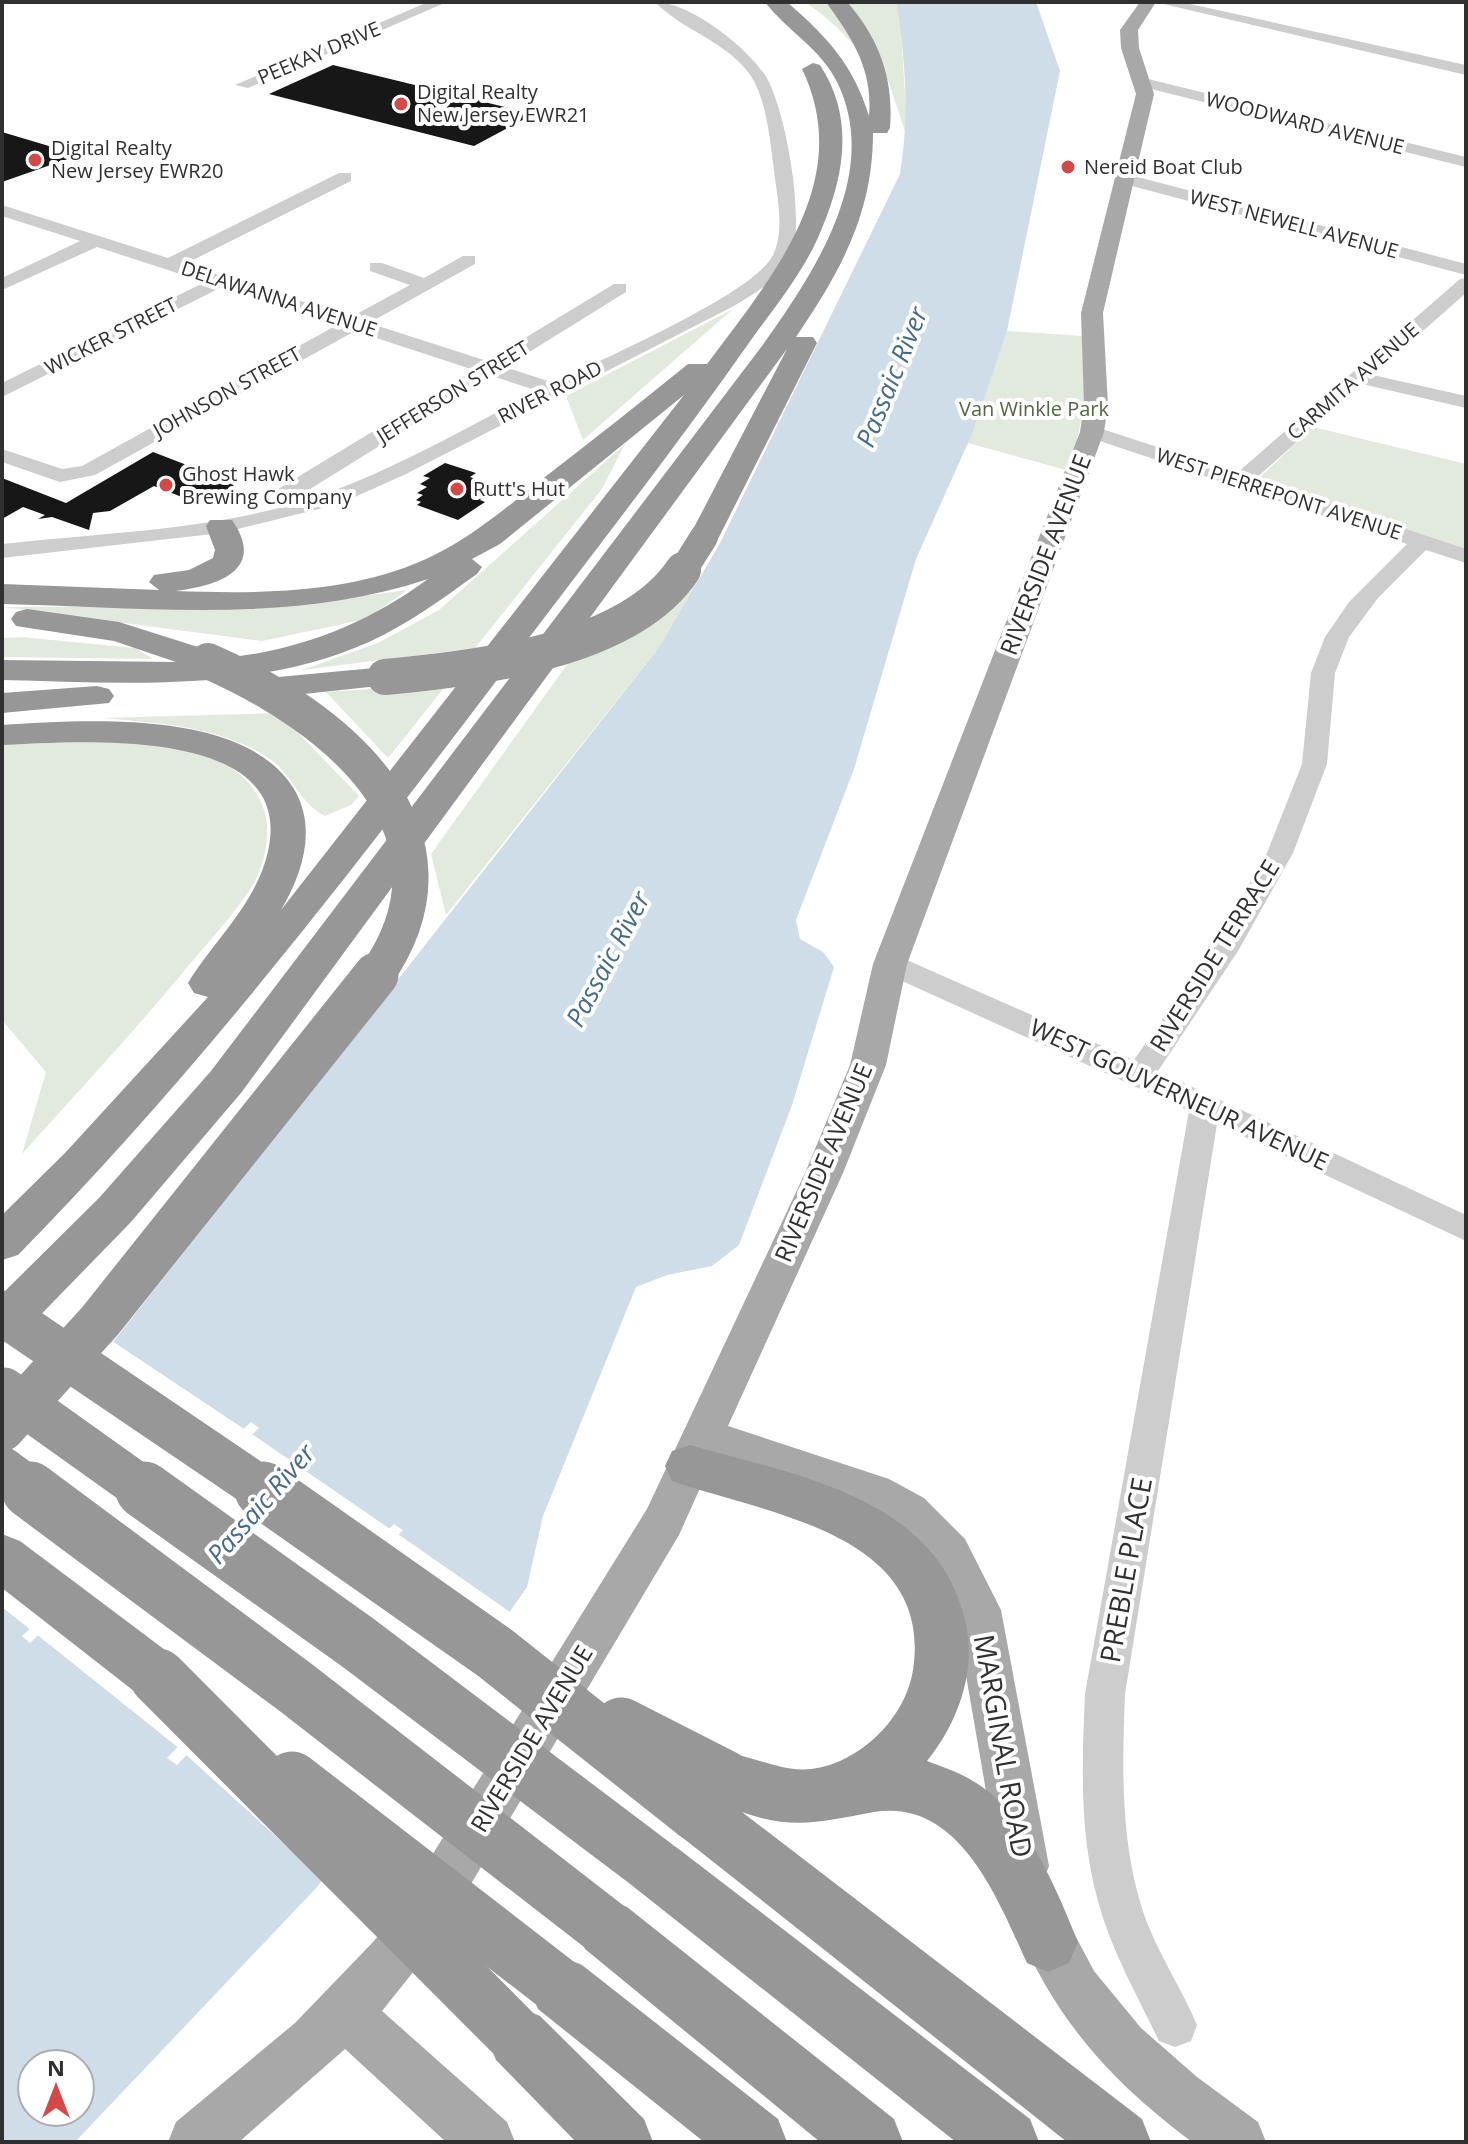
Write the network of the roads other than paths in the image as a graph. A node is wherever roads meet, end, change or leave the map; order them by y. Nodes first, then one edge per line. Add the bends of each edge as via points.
1 (440, 2) edge
2 (662, 2) edge
3 (746, 2) edge
4 (775, 2) edge
5 (836, 2) edge
6 (1148, 2) edge
7 (1162, 2) edge
8 (1466, 70) edge
9 (1144, 83) junction
10 (243, 85) dead end
11 (1466, 162) edge
12 (861, 173) junction
13 (345, 177) dead end
14 (1123, 178) junction
15 (2, 210) edge
16 (849, 213) junction
17 (97, 240) junction
18 (469, 260) dead end
19 (170, 264) junction
20 (376, 267) dead end
21 (1466, 270) edge
22 (221, 281) junction
23 (422, 283) junction
24 (1466, 283) edge
25 (2, 285) edge
26 (620, 288) dead end
27 (351, 323) junction
28 (730, 351) junction
29 (491, 368) junction
30 (1357, 377) junction
31 (556, 390) junction
32 (2, 391) edge
33 (1466, 402) edge
34 (1092, 432) junction
35 (2, 455) edge
36 (580, 466) junction
37 (1240, 481) junction
38 (286, 494) dead end
39 (221, 526) junction
40 (1422, 541) junction
41 (2, 551) edge
42 (1466, 556) edge
43 (2, 592) edge
44 (2, 617) edge
45 (2, 629) edge
46 (200, 658) junction
47 (2, 670) edge
48 (305, 684) junction
49 (2, 703) edge
50 (2, 719) edge
51 (2, 735) edge
52 (890, 964) junction
53 (1140, 1075) junction
54 (1205, 1106) junction
55 (2, 1226) edge
56 (1466, 1229) edge
57 (2, 1243) edge
58 (2, 1313) edge
59 (2, 1324) edge
60 (2, 1389) edge
61 (2, 1429) edge
62 (696, 1451) junction
63 (2, 1469) edge
64 (2, 1557) edge
65 (158, 1677) junction
66 (712, 1796) junction
67 (815, 1797) junction
68 (1048, 1942) junction
69 (346, 2014) junction
70 (1175, 2025) dead end
71 (196, 2142) edge
72 (487, 2142) edge
73 (621, 2142) edge
74 (755, 2142) edge
75 (871, 2142) edge
76 (1007, 2142) edge
77 (1119, 2142) edge
78 (1238, 2142) edge

1 - 10 street, PEEKAY DRIVE
2 - 31 street, RIVER ROAD via 727,45 759,77 774,113 787,241 777,263 752,287
3 - 28 highway via 789,38 812,67 828,101 834,153 798,254
4 - 12 highway via 821,42 849,82 865,136
5 - 12 highway via 862,35 878,83 880,126
6 - 9 main road, RIVERSIDE AVENUE via 1129,30
7 - 8 street
9 - 11 street, WOODWARD AVENUE
9 - 14 main road, RIVERSIDE AVENUE
12 - 16 highway
13 - 19 street
14 - 21 street, WEST NEWELL AVENUE
14 - 34 main road, RIVERSIDE AVENUE via 1092,313
15 - 17 street, DELAWANNA AVENUE
16 - 48 highway, bridge via 834,281 683,571 658,596 583,639 528,657 467,670
16 - 59 highway via 819,279 781,339 272,1023 145,1177
17 - 19 street, DELAWANNA AVENUE
17 - 25 street
18 - 23 street, JOHNSON STREET
19 - 22 street, DELAWANNA AVENUE
20 - 23 street
22 - 27 street, DELAWANNA AVENUE
22 - 32 street, WICKER STREET
23 - 27 street, JOHNSON STREET
24 - 30 street, CARMITA AVENUE
26 - 29 street, JEFFERSON STREET
27 - 29 street, DELAWANNA AVENUE
27 - 35 street, JOHNSON STREET via 73,476
28 - 36 highway via 690,375
28 - 57 highway via 236,992 119,1126
29 - 31 street, DELAWANNA AVENUE
29 - 38 street, JEFFERSON STREET
30 - 33 street
30 - 37 street, CARMITA AVENUE
31 - 39 street, RIVER ROAD via 362,487 298,509
34 - 37 street, WEST PIERREPONT AVENUE
34 - 52 main road, RIVERSIDE AVENUE
36 - 43 highway via 468,550 429,569 369,587 262,600
36 - 47 highway via 429,597 343,642 284,660 215,671
37 - 40 street, WEST PIERREPONT AVENUE
39 - 41 street, RIVER ROAD
39 - 43 highway via 230,559 196,579
40 - 42 street, WEST PIERREPONT AVENUE
40 - 53 street, RIVERSIDE TERRACE via 1342,628 1321,681 1320,734 1294,820 1266,881
44 - 46 highway via 103,628
45 - 46 highway via 86,634
46 - 61 highway, bridge via 288,701 334,736 362,766 386,801 406,848 412,887 408,915 389,956 360,997 100,1321
48 - 49 highway
48 - 50 highway
51 - 55 highway via 129,732 212,745 263,773 284,801 289,826 276,882 234,950 147,1060
52 - 53 street, WEST GOUVERNEUR AVENUE
52 - 62 main road, RIVERSIDE AVENUE via 868,1065
53 - 54 street, WEST GOUVERNEUR AVENUE
54 - 56 street, WEST GOUVERNEUR AVENUE
54 - 70 street, PREBLE PLACE via 1105,1694 1102,1756 1112,1872 1129,1930
58 - 66 highway, bridge
60 - 76 highway, bridge via 322,1616
62 - 67 highway via 868,1526 910,1563 938,1614 941,1674 919,1733 878,1774
62 - 68 main road, MARGINAL ROAD via 874,1492 922,1523 960,1568 978,1610 1019,1850
62 - 69 main road, RIVERSIDE AVENUE via 647,1551 430,1906 384,1973
63 - 75 highway, bridge via 382,1753
64 - 65 highway
65 - 73 highway, bridge
65 - 74 highway, bridge
66 - 67 highway
66 - 77 highway
67 - 68 highway via 894,1783 923,1786 946,1796 989,1836 1017,1878
68 - 78 main road, MARGINAL ROAD via 1110,2037
69 - 71 main road, RIVERSIDE AVENUE
69 - 72 main road

